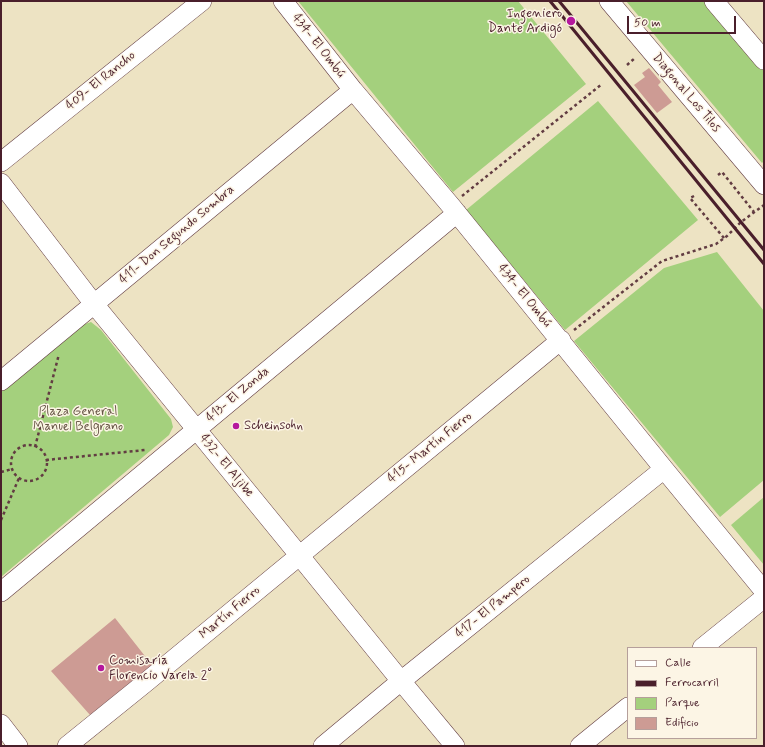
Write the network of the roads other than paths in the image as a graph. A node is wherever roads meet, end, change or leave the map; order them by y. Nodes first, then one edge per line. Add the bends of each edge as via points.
1 (202, 1) edge
2 (283, 1) edge
3 (609, 1) edge
4 (714, 1) edge
5 (764, 60) edge
6 (353, 90) junction
7 (1, 162) edge
8 (763, 181) edge
9 (1, 183) edge
10 (454, 209) junction
11 (94, 304) junction
12 (560, 340) junction
13 (1, 381) edge
14 (196, 430) junction
15 (664, 469) junction
16 (299, 555) junction
17 (764, 591) edge
18 (1, 592) edge
19 (764, 598) edge
20 (703, 647) edge
21 (401, 681) junction
22 (627, 708) edge
23 (1, 724) edge
24 (18, 746) edge
25 (67, 746) edge
26 (323, 746) edge
27 (455, 746) edge
28 (580, 746) edge

1 - 7 street, 409- El Rancho
2 - 6 street, 434- El Ombú
3 - 8 street, Diagonal Los Tilos
4 - 5 street
6 - 10 street, 434- El Ombú
6 - 11 street, 411- Don Segundo Sombra
9 - 11 street, 432- El Aljibe
10 - 12 street, 434- El Ombú
10 - 14 street, 413- El Zonda
11 - 13 street, 411- Don Segundo Sombra
11 - 14 street, 432- El Aljibe
12 - 15 street, 434- El Ombú
12 - 16 street, 415- Martín Fierro
14 - 16 street, 432- El Aljibe
14 - 18 street, 413- El Zonda
15 - 17 street, 434- El Ombú
15 - 21 street, 417- El Pampero
16 - 21 street, 432- El Aljibe
16 - 25 street, Martín Fierro
19 - 20 street
21 - 26 street, 417- El Pampero
21 - 27 street, 432- El Aljibe
22 - 28 street
23 - 24 street

